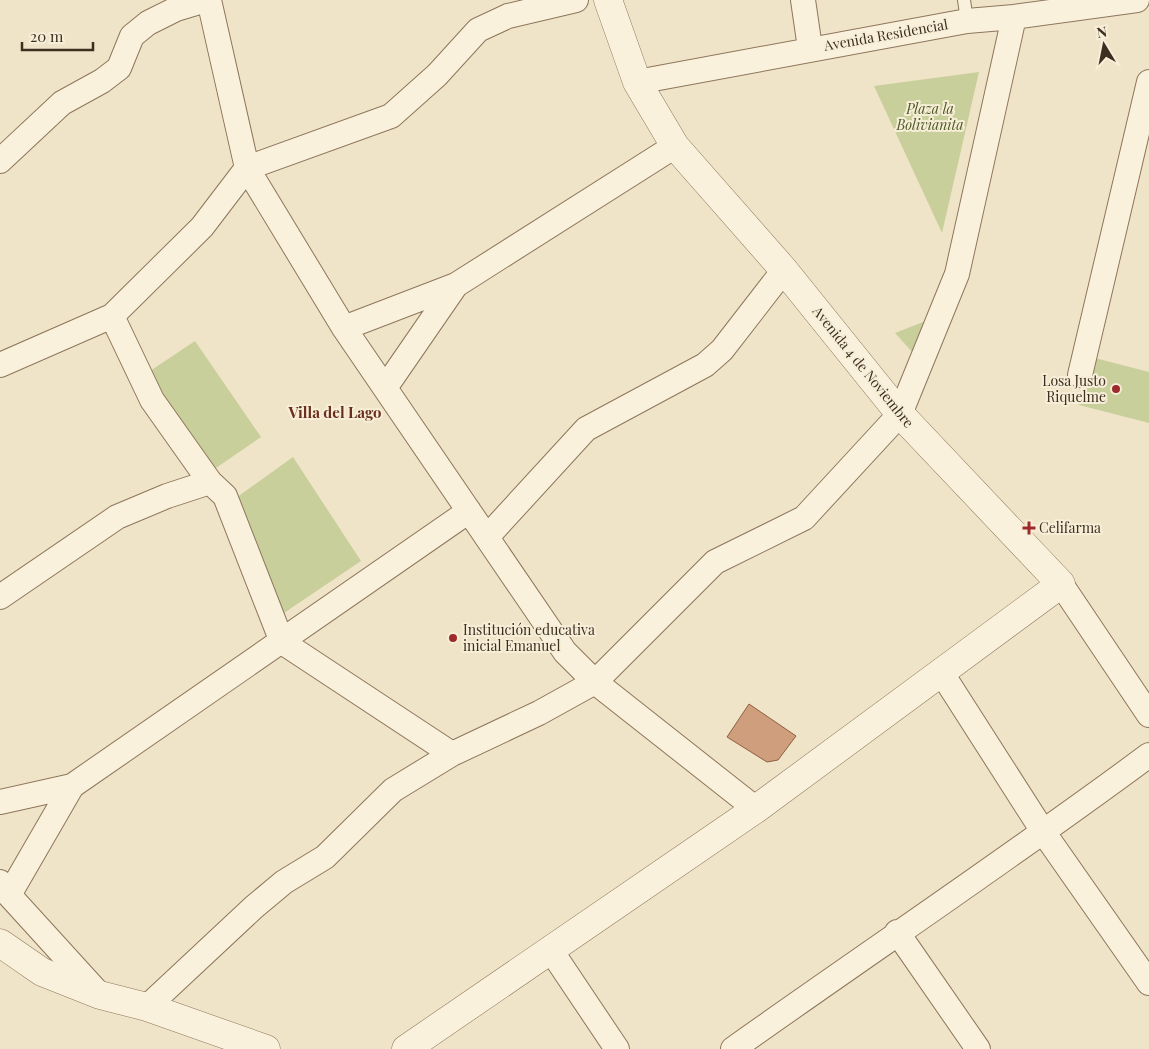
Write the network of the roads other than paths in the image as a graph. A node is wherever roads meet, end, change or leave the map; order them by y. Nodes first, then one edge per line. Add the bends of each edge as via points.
1 (208, 0) edge
2 (576, 0) edge
3 (608, 0) edge
4 (803, 0) edge
5 (1137, 0) edge
6 (966, 10) edge
7 (1014, 17) junction
8 (810, 48) junction
9 (637, 82) junction
10 (1149, 82) edge
11 (675, 146) junction
12 (0, 161) edge
13 (247, 168) junction
14 (784, 270) junction
15 (456, 285) junction
16 (112, 316) junction
17 (344, 328) junction
18 (0, 364) edge
19 (1080, 375) dead end
20 (385, 388) junction
21 (900, 414) junction
22 (210, 482) junction
23 (469, 511) junction
24 (487, 537) junction
25 (1061, 584) junction
26 (0, 597) edge
27 (282, 642) junction
28 (941, 672) junction
29 (595, 682) junction
30 (1149, 715) edge
31 (452, 754) junction
32 (1149, 755) edge
33 (72, 786) junction
34 (0, 802) edge
35 (756, 809) junction
36 (1044, 833) junction
37 (4, 889) edge
38 (897, 932) junction
39 (0, 943) edge
40 (550, 949) junction
41 (1149, 983) edge
42 (100, 995) junction
43 (147, 1007) junction
44 (266, 1049) edge
45 (406, 1049) edge
46 (617, 1049) edge
47 (733, 1049) edge
48 (978, 1049) edge

1 - 12 street via 176,9 148,23 132,36 119,68 62,103
1 - 13 street
2 - 13 street via 508,16 478,30 437,75 392,116
3 - 9 street, Avenida 4 de Noviembre
4 - 8 street
5 - 7 street, Avenida Residencial
6 - 7 street, Avenida Residencial
6 - 8 street, Avenida Residencial
7 - 21 street via 956,274
8 - 9 street, Avenida Residencial
9 - 11 street, Avenida 4 de Noviembre
10 - 19 street
11 - 14 street, Avenida 4 de Noviembre
11 - 15 street
13 - 16 street via 202,227
13 - 17 street
14 - 21 street, Avenida 4 de Noviembre
14 - 24 street via 722,350 705,365 586,429
15 - 17 street
15 - 20 street
16 - 18 street
16 - 22 street via 152,400
17 - 20 street
20 - 23 street
21 - 25 street, Avenida 4 de Noviembre
21 - 29 street via 804,518 715,562
22 - 26 street via 117,517
22 - 27 street via 225,496
23 - 24 street
23 - 27 street
24 - 29 street via 565,652
25 - 28 street
25 - 30 street, Avenida 4 de Noviembre
27 - 31 street
27 - 33 street
28 - 35 street
28 - 36 street
29 - 31 street via 539,713
29 - 35 street
31 - 43 street via 392,790 325,857 284,882 254,907
32 - 36 street
33 - 34 street
33 - 37 street
35 - 40 street
36 - 38 street
36 - 41 street
37 - 42 street
38 - 47 street
38 - 48 street
39 - 42 street via 42,972
40 - 45 street
40 - 46 street
42 - 43 street
43 - 44 street

